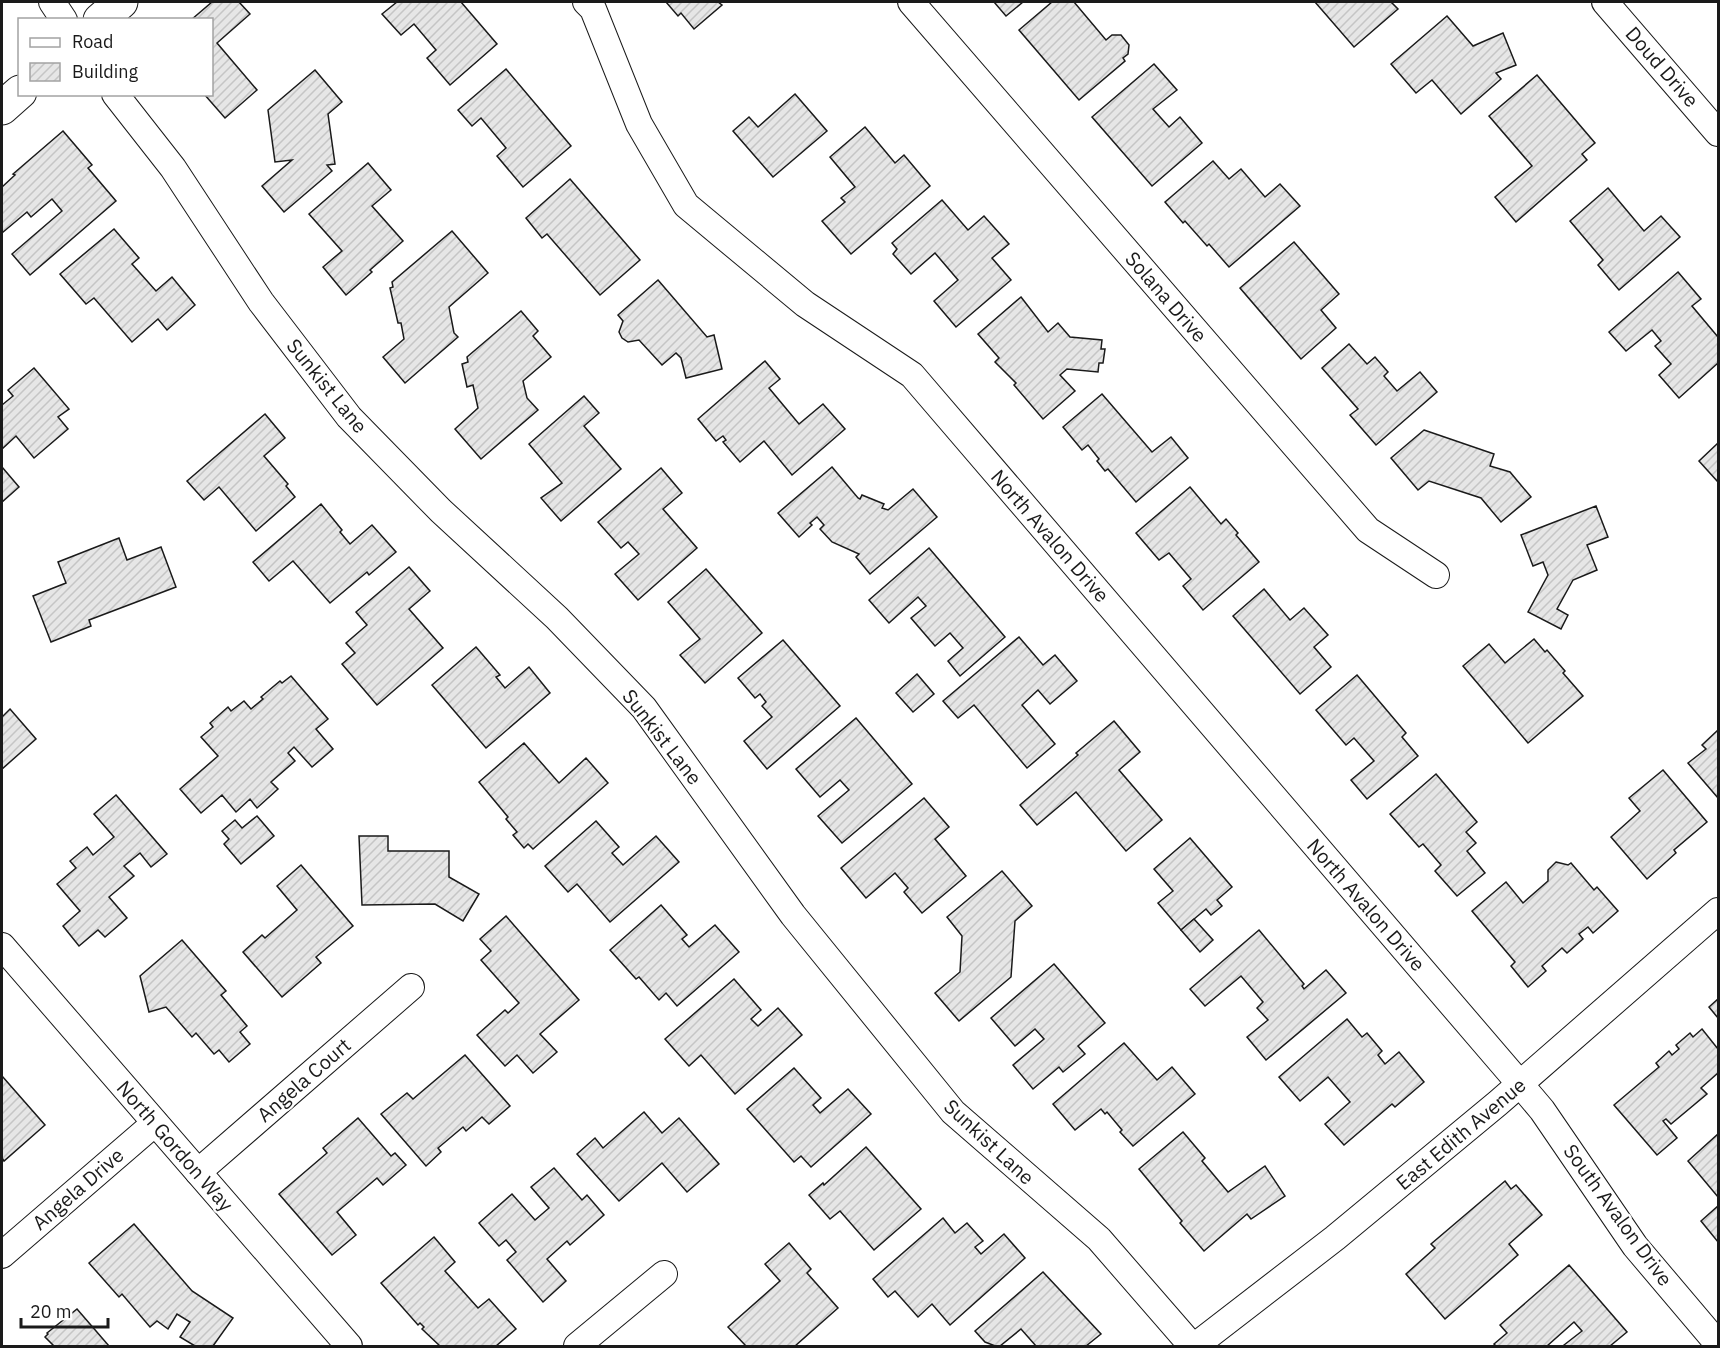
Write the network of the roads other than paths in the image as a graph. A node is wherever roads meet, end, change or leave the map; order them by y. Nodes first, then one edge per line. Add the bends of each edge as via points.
1 (52, 2) edge
2 (121, 2) edge
3 (586, 2) edge
4 (911, 2) edge
5 (1605, 2) edge
6 (63, 18) edge
7 (102, 18) edge
8 (18, 94) edge
9 (117, 96) edge
10 (2, 108) edge
11 (1719, 133) edge
12 (1436, 575) dead end
13 (1719, 911) edge
14 (2, 946) edge
15 (411, 987) dead end
16 (1520, 1084) junction
17 (155, 1123) junction
18 (198, 1172) junction
19 (2, 1255) edge
20 (664, 1274) dead end
21 (1719, 1344) edge
22 (349, 1347) edge
23 (577, 1347) edge
24 (1193, 1347) edge

1 - 6 street
2 - 7 street
3 - 16 street, North Avalon Drive via 639,124 686,205 805,304 912,375
4 - 12 street, Solana Drive via 1368,530
5 - 11 street, Doud Drive
8 - 10 street
9 - 24 street, Sunkist Lane via 173,168 261,303 349,417 644,708 792,915 953,1112 1099,1239
13 - 16 street, East Edith Avenue
14 - 17 street, North Gordon Way
15 - 18 street, Angela Court
16 - 21 street, South Avalon Drive via 1635,1246
16 - 24 street, East Edith Avenue via 1335,1238
17 - 18 street, North Gordon Way
17 - 19 street, Angela Drive
18 - 22 street, North Gordon Way
20 - 23 street

